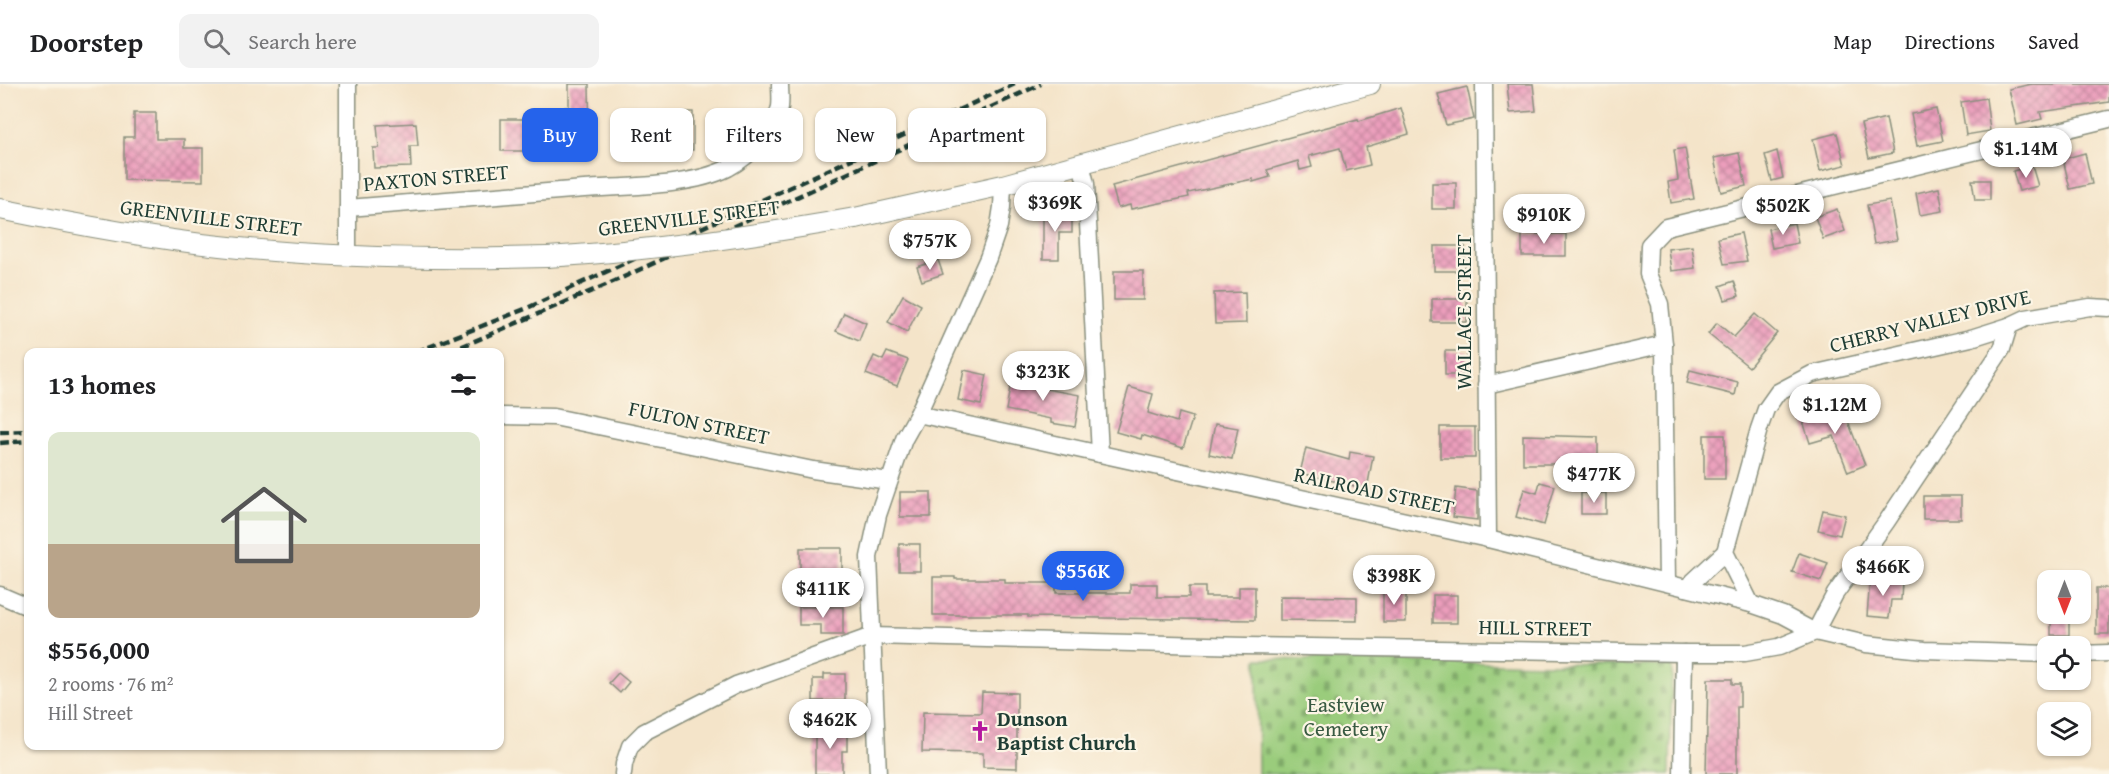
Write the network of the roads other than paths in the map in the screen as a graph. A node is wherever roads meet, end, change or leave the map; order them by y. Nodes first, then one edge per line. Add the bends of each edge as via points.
1 (348, 84) edge
2 (780, 84) edge
3 (1370, 84) edge
4 (1484, 84) edge
5 (2109, 119) edge
6 (1081, 163) junction
7 (1003, 185) junction
8 (0, 208) edge
9 (348, 208) junction
10 (348, 255) junction
11 (2109, 308) edge
12 (2009, 326) junction
13 (1664, 344) junction
14 (1486, 385) junction
15 (918, 414) junction
16 (504, 416) edge
17 (1100, 454) junction
18 (889, 481) junction
19 (1488, 540) junction
20 (1725, 552) junction
21 (1667, 583) junction
22 (1686, 588) junction
23 (0, 595) edge
24 (1751, 604) junction
25 (24, 605) edge
26 (1815, 632) junction
27 (872, 636) junction
28 (1684, 653) junction
29 (2109, 653) edge
30 (2037, 654) edge
31 (2091, 654) edge
32 (623, 774) edge
33 (878, 774) edge
34 (1682, 774) edge

1 - 9 street
2 - 9 street, PAXTON STREET via 780,105 766,136 727,168 704,176 642,186
3 - 6 street, GREENVILLE STREET
4 - 14 street, WALLACE STREET
5 - 13 street via 1666,227 1649,245 1648,274 1660,304
6 - 7 street, GREENVILLE STREET
6 - 17 street via 1086,184
7 - 10 street, GREENVILLE STREET, bridge via 855,218 672,247 547,257
7 - 15 street via 999,226 988,258
8 - 10 street, GREENVILLE STREET via 157,238
9 - 10 street
11 - 12 street, CHERRY VALLEY DRIVE via 2090,307 2026,318
12 - 20 street, CHERRY VALLEY DRIVE via 1971,339 1812,374 1778,392 1759,429
12 - 26 street via 2002,349 1835,594
13 - 14 street
13 - 21 street
14 - 19 street, WALLACE STREET
15 - 17 street, RAILROAD STREET
15 - 18 street
16 - 18 street, FULTON STREET via 554,417 813,470
17 - 19 street, RAILROAD STREET
18 - 27 street via 869,557
19 - 21 street, RAILROAD STREET
20 - 22 street
20 - 24 street
21 - 22 street, RAILROAD STREET
22 - 24 street, RAILROAD STREET
23 - 25 street
24 - 26 street, RAILROAD STREET
26 - 28 street, HILL STREET via 1779,647 1744,653
26 - 30 street via 1866,644 1924,650
27 - 28 street, HILL STREET
27 - 32 street via 736,685 644,732 630,746
27 - 33 street
28 - 34 street
29 - 31 street

